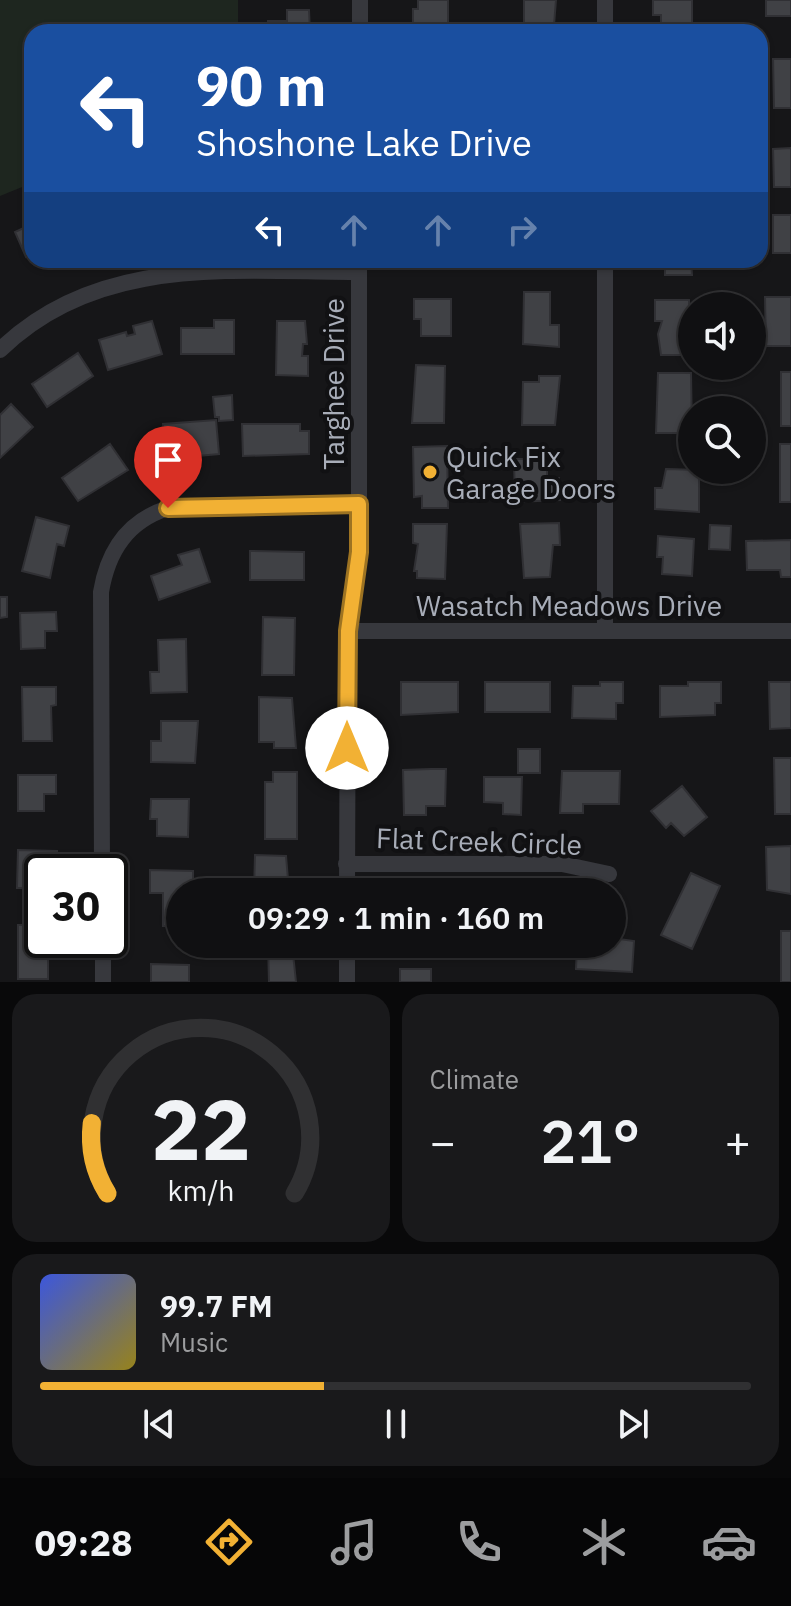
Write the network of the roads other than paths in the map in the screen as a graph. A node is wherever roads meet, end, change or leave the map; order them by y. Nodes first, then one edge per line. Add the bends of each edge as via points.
1 (360, 0) edge
2 (605, 0) edge
3 (360, 24) edge
4 (605, 24) edge
5 (299, 268) edge
6 (359, 268) edge
7 (605, 268) edge
8 (0, 350) edge
9 (359, 504) junction
10 (348, 631) junction
11 (605, 631) junction
12 (791, 631) edge
13 (102, 854) edge
14 (346, 864) junction
15 (609, 874) dead end
16 (346, 878) edge
17 (103, 958) edge
18 (347, 958) edge
19 (103, 982) edge
20 (347, 982) edge

1 - 3 street
2 - 4 street
5 - 8 street via 139,277 73,298 32,322
6 - 9 street, Targhee Drive
7 - 11 street
9 - 10 street, Targhee Drive via 359,552
9 - 13 street via 168,508 149,514 115,546 101,592
10 - 11 street, Wasatch Meadows Drive
10 - 14 street, Targhee Drive
11 - 12 street, Wasatch Meadows Drive
14 - 15 street, Flat Creek Circle via 562,864
14 - 16 street, Targhee Drive
17 - 19 street
18 - 20 street

